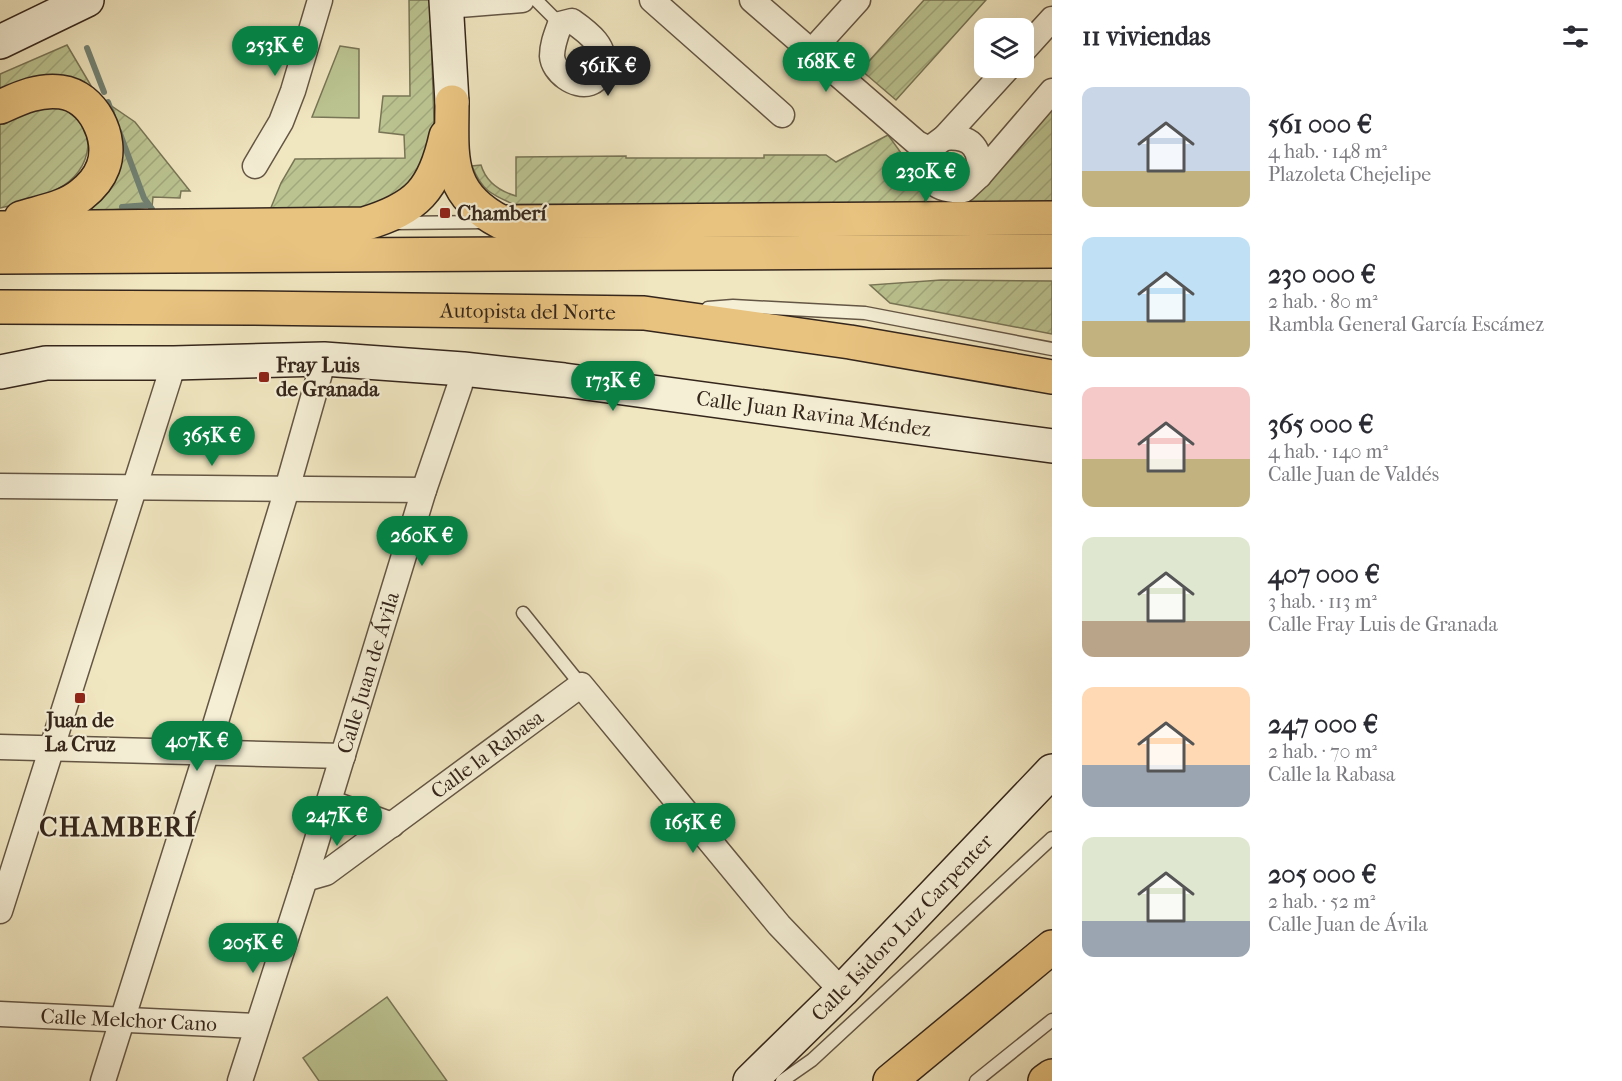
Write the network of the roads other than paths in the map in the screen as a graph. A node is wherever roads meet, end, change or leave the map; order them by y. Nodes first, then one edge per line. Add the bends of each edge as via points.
1 (320, 0) edge
2 (522, 0) edge
3 (536, 0) edge
4 (652, 0) edge
5 (752, 0) edge
6 (858, 0) edge
7 (84, 1) edge
8 (446, 3) edge
9 (1052, 19) edge
10 (560, 24) dead end
11 (1034, 39) edge
12 (0, 42) edge
13 (810, 52) junction
14 (999, 78) edge
15 (1052, 92) edge
16 (452, 102) junction
17 (0, 107) edge
18 (782, 115) dead end
19 (936, 144) junction
20 (255, 166) dead end
21 (979, 176) junction
22 (1052, 218) edge
23 (501, 222) junction
24 (364, 224) junction
25 (0, 226) edge
26 (258, 226) junction
27 (1052, 251) edge
28 (131, 256) junction
29 (0, 257) edge
30 (8, 312) edge
31 (644, 313) junction
32 (1052, 349) edge
33 (324, 359) junction
34 (174, 363) junction
35 (463, 369) junction
36 (0, 372) edge
37 (1052, 377) edge
38 (1052, 446) edge
39 (0, 486) edge
40 (135, 487) junction
41 (287, 489) junction
42 (424, 490) junction
43 (523, 613) dead end
44 (581, 685) junction
45 (0, 747) edge
46 (52, 748) junction
47 (207, 751) junction
48 (343, 756) junction
49 (1052, 771) edge
50 (329, 802) junction
51 (392, 825) junction
52 (1052, 838) edge
53 (305, 879) junction
54 (0, 911) edge
55 (1052, 947) edge
56 (842, 991) junction
57 (0, 1014) edge
58 (122, 1020) junction
59 (1052, 1020) edge
60 (257, 1026) junction
61 (1052, 1076) edge
62 (103, 1081) edge
63 (240, 1081) edge
64 (750, 1081) edge
65 (782, 1081) edge
66 (890, 1081) edge
67 (976, 1081) edge
68 (1045, 1081) edge

1 - 20 street via 281,122
2 - 8 street
3 - 10 lane
4 - 18 street
5 - 13 street
6 - 13 street
7 - 12 street
8 - 16 street
9 - 11 street
13 - 19 street via 917,143
14 - 19 street
15 - 21 street
16 - 23 highway via 456,178 482,212
16 - 24 highway via 442,153 429,185 405,207
17 - 25 highway via 43,91 64,92 80,99 93,112 103,130 106,150 99,175 79,197
19 - 21 street via 957,137 974,145 981,159
19 - 21 street via 926,166 932,181 946,191 964,190
22 - 23 highway
23 - 24 lane
24 - 26 highway
25 - 26 highway
26 - 28 highway
27 - 28 highway
28 - 29 highway
30 - 31 highway, Autopista del Norte
31 - 32 lane via 733,306 865,313
31 - 37 highway, Autopista del Norte via 850,342
33 - 34 street, Calle Juan Ravina Méndez
33 - 35 street, Calle Juan Ravina Méndez
33 - 41 street
34 - 36 street, Calle Juan Ravina Méndez via 46,363
34 - 40 street
35 - 38 street, Calle Juan Ravina Méndez
35 - 42 street, Calle Juan de Ávila
39 - 40 street
40 - 41 street
40 - 46 street
41 - 42 street
41 - 47 street
42 - 48 street, Calle Juan de Ávila
43 - 44 lane
44 - 51 street, Calle la Rabasa
44 - 56 street via 779,925
45 - 46 street
46 - 47 street
46 - 54 street
47 - 48 street
47 - 58 street
48 - 50 street, Calle Juan de Ávila
49 - 56 street, Calle Isidoro Luz Carpenter
50 - 51 street
50 - 53 street, Calle Juan de Ávila
51 - 53 street, Calle la Rabasa via 326,873
52 - 65 lane via 812,1060
53 - 60 street, Calle Juan de Ávila
55 - 66 highway
56 - 64 street, Calle Isidoro Luz Carpenter
57 - 58 street, Calle Melchor Cano
58 - 60 street, Calle Melchor Cano
58 - 62 street
59 - 67 lane
60 - 63 street, Calle Juan de Ávila
61 - 68 highway

